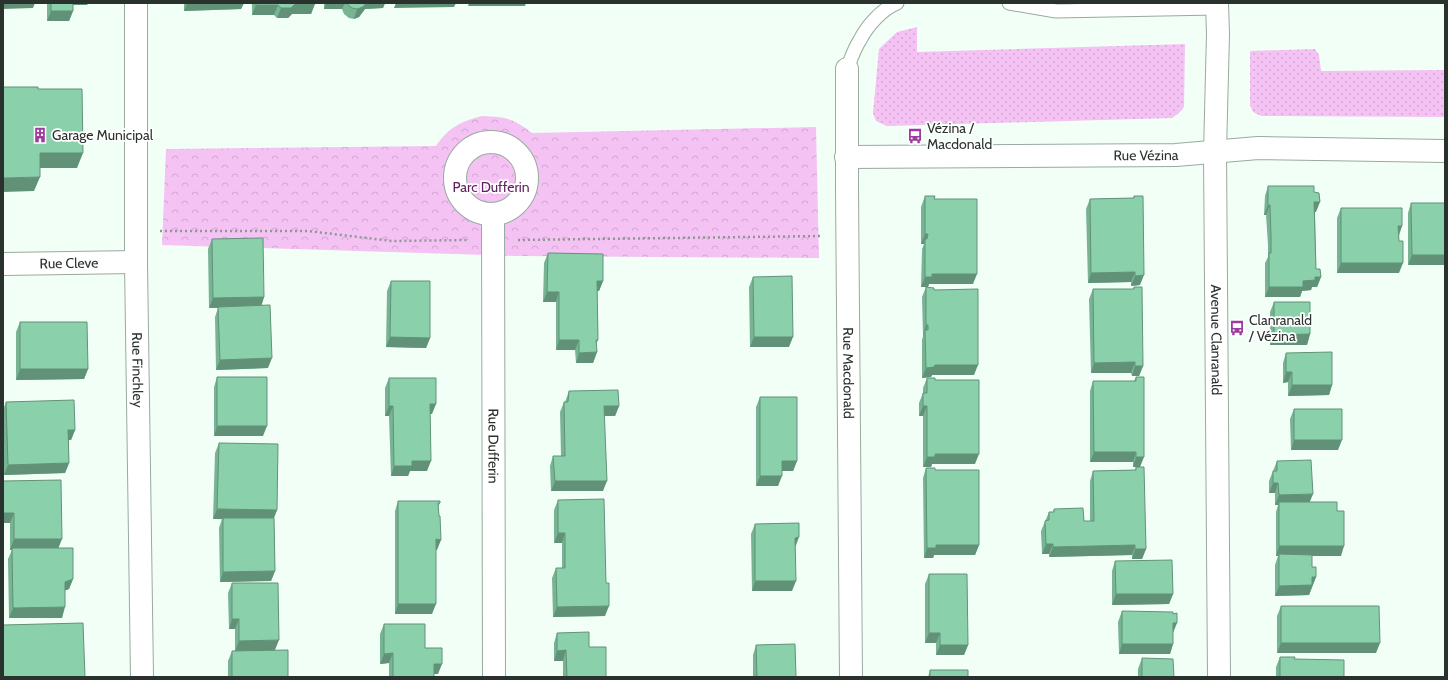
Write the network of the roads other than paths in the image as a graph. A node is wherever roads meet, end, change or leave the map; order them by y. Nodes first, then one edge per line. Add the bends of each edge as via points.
1 (136, 3) edge
2 (897, 3) edge
3 (1009, 3) edge
4 (1217, 6) edge
5 (847, 69) joint
6 (1445, 150) edge
7 (1215, 152) junction
8 (846, 157) junction
9 (493, 215) dead end
10 (136, 262) junction
11 (3, 264) edge
12 (142, 677) edge
13 (494, 677) edge
14 (851, 677) edge
15 (1219, 677) edge

1 - 10 street, Rue Finchley
2 - 5 lane via 890,6 867,29
3 - 4 lane via 1056,11
4 - 7 street, Avenue Clanranald
5 - 8 street, Rue Macdonald
6 - 7 street, Rue Vézina via 1258,148
7 - 8 street, Rue Vézina via 1176,155
7 - 15 street, Avenue Clanranald
8 - 14 street, Rue Macdonald
9 - 13 street, Rue Dufferin
10 - 11 street, Rue Cleve
10 - 12 street, Rue Finchley

